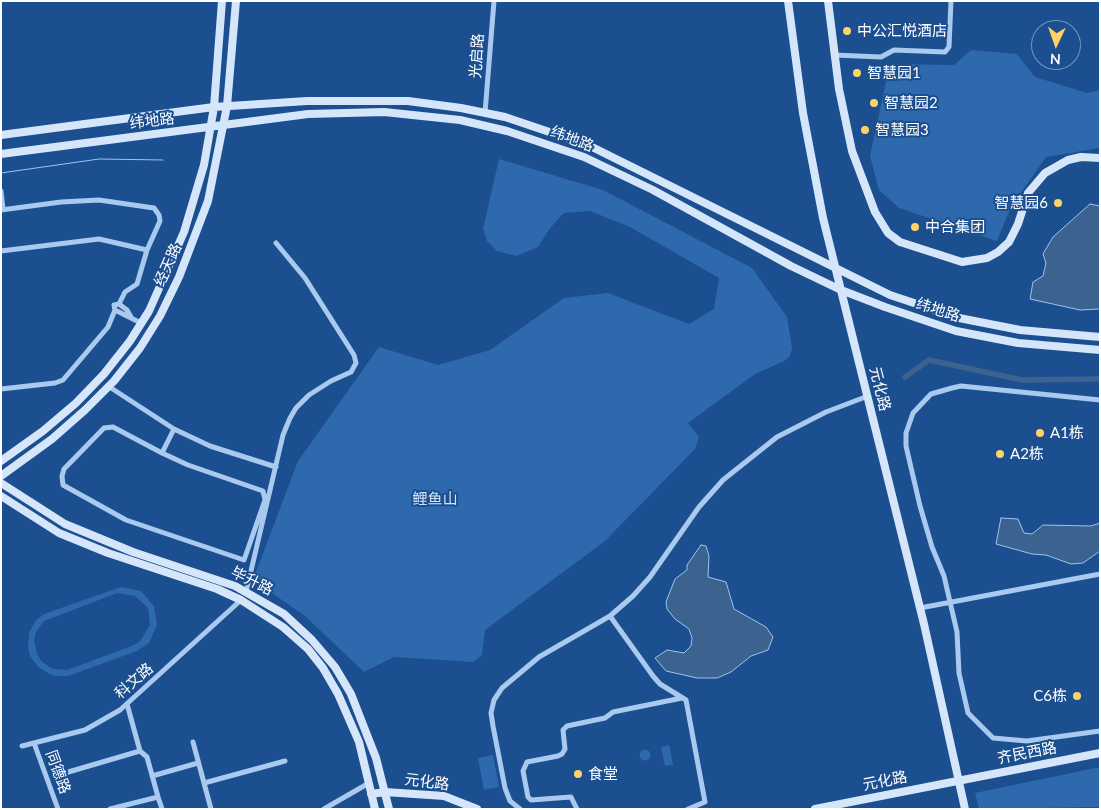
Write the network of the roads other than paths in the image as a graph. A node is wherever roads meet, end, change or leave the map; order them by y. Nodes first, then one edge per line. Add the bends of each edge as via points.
1 (222, 1) edge
2 (236, 1) edge
3 (494, 1) edge
4 (788, 1) edge
5 (828, 1) edge
6 (951, 1) edge
7 (834, 55) junction
8 (227, 106) junction
9 (214, 107) junction
10 (485, 113) junction
11 (224, 125) junction
12 (211, 127) junction
13 (1, 135) edge
14 (1, 154) edge
15 (1100, 158) edge
16 (1, 190) edge
17 (2, 210) edge
18 (276, 243) dead end
19 (147, 250) junction
20 (1, 251) edge
21 (835, 269) junction
22 (841, 290) junction
23 (119, 304) junction
24 (115, 310) junction
25 (131, 317) junction
26 (141, 323) junction
27 (1100, 337) edge
28 (1100, 350) edge
29 (108, 386) junction
30 (1, 389) edge
31 (868, 396) junction
32 (1100, 400) edge
33 (174, 429) junction
34 (162, 453) junction
35 (1, 461) edge
36 (276, 467) junction
37 (1, 476) edge
38 (1, 483) edge
39 (1, 496) edge
40 (1100, 574) edge
41 (246, 592) junction
42 (241, 600) junction
43 (950, 602) junction
44 (920, 608) junction
45 (610, 616) junction
46 (682, 698) junction
47 (127, 704) junction
48 (1100, 731) edge
49 (193, 742) dead end
50 (34, 743) junction
51 (22, 746) dead end
52 (140, 751) junction
53 (1100, 753) edge
54 (285, 762) dead end
55 (198, 763) junction
56 (58, 775) dead end
57 (152, 776) junction
58 (959, 781) junction
59 (204, 783) junction
60 (368, 783) junction
61 (385, 792) junction
62 (371, 794) junction
63 (158, 797) junction
64 (58, 809) edge
65 (110, 809) edge
66 (162, 809) edge
67 (211, 809) edge
68 (324, 809) edge
69 (375, 809) edge
70 (389, 809) edge
71 (478, 809) edge
72 (520, 809) edge
73 (577, 809) edge
74 (688, 809) edge
75 (815, 809) edge
76 (964, 809) edge

1 - 9 main road, 经天路
2 - 8 main road, 经天路
3 - 10 street, 光启路
4 - 21 main road, 元化路 via 803,112
5 - 7 main road
6 - 7 street via 946,52 894,50 880,57
7 - 15 main road via 855,160 875,212 888,233 900,242 962,262 987,258 1009,242 1028,194 1045,173 1074,158
8 - 9 main road, 纬地路
8 - 10 main road, 纬地路 via 408,101
8 - 11 main road, 经天路
9 - 12 main road, 经天路
9 - 13 main road, 纬地路
10 - 21 main road, 纬地路 via 588,145
11 - 12 main road, 纬地路
11 - 22 main road, 纬地路 via 360,111 434,116 506,131 618,172
11 - 29 main road, 经天路 via 208,201 179,277 140,348
12 - 14 main road, 纬地路
12 - 26 main road, 经天路 via 204,165 184,232
16 - 17 street
17 - 19 street via 99,200 154,208 160,221
18 - 36 street via 304,278 356,362 351,372 324,385 296,408 285,429
19 - 20 street via 99,239
19 - 23 street via 137,284 125,292
21 - 22 main road, 元化路
21 - 27 main road, 纬地路 via 890,295 959,318 1020,330
22 - 28 main road, 纬地路 via 956,331 1018,343
22 - 31 main road, 元化路
23 - 24 street via 114,305
23 - 25 street
24 - 25 street
24 - 30 street via 108,327 63,380
25 - 26 street
26 - 35 main road, 经天路 via 104,374 76,403
29 - 33 street
29 - 37 main road, 经天路 via 52,439
31 - 44 main road, 元化路
31 - 45 street via 826,412 777,437 723,480 681,530 650,578
32 - 43 street via 961,386 931,394 913,413 906,433 906,446 925,523
33 - 34 street
33 - 36 street via 226,452
34 - 34 street via 264,491 265,500 244,560 126,520 66,489 62,482 64,469 106,427 115,428
36 - 41 street
38 - 41 main road, 毕升路 via 65,524
39 - 42 main road, 毕升路 via 33,519 83,544
40 - 43 street
41 - 61 main road, 毕升路 via 284,614 335,667 365,725
42 - 47 street, 科文路
42 - 60 main road, 毕升路 via 283,626 323,668 351,719
43 - 44 street
43 - 48 street via 958,632 961,686 968,712 993,738 1027,741
44 - 58 main road, 元化路
45 - 46 street via 660,684
45 - 72 street via 539,657 512,677 494,700 491,713 506,788 510,801
46 - 73 street via 613,712 605,718 567,726 562,754 527,762 523,771 528,797 535,802 571,796
46 - 74 street via 686,700 705,802
47 - 50 street, 科文路 via 85,730
47 - 52 street
49 - 55 street
50 - 51 street, 科文路
50 - 64 street, 同德路
52 - 56 street
52 - 57 street via 147,757
53 - 58 main road, 齐民西路
54 - 59 street
55 - 57 street
55 - 59 street
57 - 63 street
58 - 75 main road, 元化路
58 - 76 main road, 元化路
59 - 67 street
60 - 62 main road, 毕升路
60 - 68 street
61 - 62 main road, 元化路
61 - 70 main road, 毕升路
61 - 71 main road, 元化路 via 444,796
62 - 69 main road, 毕升路
63 - 65 street
63 - 66 street

